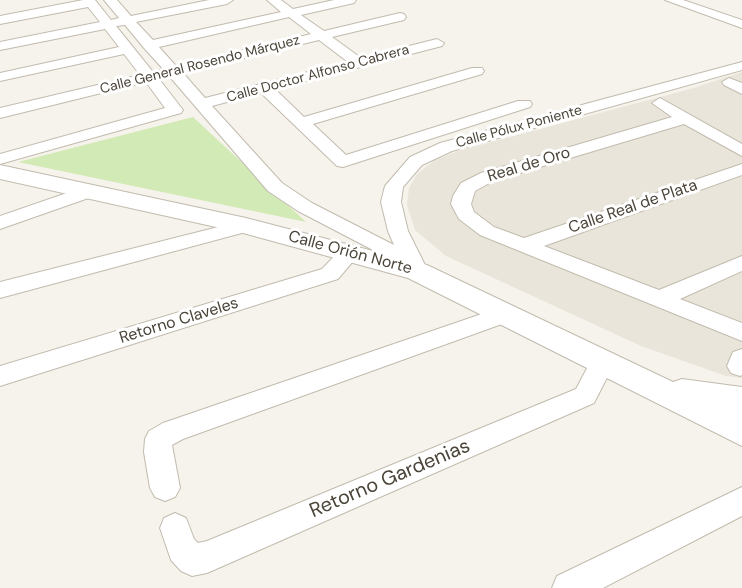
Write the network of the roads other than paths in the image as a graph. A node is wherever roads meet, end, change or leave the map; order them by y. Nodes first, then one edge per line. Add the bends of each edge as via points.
1 (110, 0) edge
2 (227, 0) edge
3 (273, 0) edge
4 (350, 0) edge
5 (671, 0) edge
6 (90, 2) edge
7 (291, 13) junction
8 (400, 17) dead end
9 (0, 20) edge
10 (128, 20) junction
11 (108, 24) junction
12 (742, 24) edge
13 (321, 36) junction
14 (437, 43) dead end
15 (149, 45) junction
16 (0, 46) edge
17 (127, 49) junction
18 (359, 63) junction
19 (742, 66) edge
20 (477, 71) dead end
21 (172, 72) junction
22 (0, 76) edge
23 (150, 77) junction
24 (265, 88) junction
25 (660, 103) dead end
26 (200, 104) junction
27 (524, 104) dead end
28 (0, 113) edge
29 (685, 118) junction
30 (300, 123) junction
31 (742, 152) edge
32 (0, 159) edge
33 (742, 169) edge
34 (0, 172) edge
35 (90, 191) junction
36 (0, 223) edge
37 (246, 226) junction
38 (524, 246) junction
39 (349, 253) junction
40 (742, 263) edge
41 (417, 271) junction
42 (0, 290) edge
43 (659, 299) junction
44 (505, 314) junction
45 (742, 332) edge
46 (603, 362) junction
47 (0, 376) edge
48 (654, 388) junction
49 (742, 401) edge
50 (742, 431) edge
51 (165, 488) dead end
52 (742, 501) edge
53 (175, 528) dead end
54 (569, 588) edge

1 - 10 street
2 - 10 street
3 - 7 street
4 - 7 street
5 - 12 street
6 - 9 street
6 - 11 street
7 - 13 street
7 - 15 street
8 - 13 street, Calle General Rosendo Márquez
10 - 11 street
10 - 15 street
11 - 16 street
11 - 17 street
13 - 18 street
13 - 21 street, Calle General Rosendo Márquez
14 - 18 street, Calle Doctor Alfonso Cabrera
15 - 21 street
17 - 22 street
17 - 23 street
18 - 24 street, Calle Doctor Alfonso Cabrera
19 - 41 street, Calle Pólux Poniente via 446,147 416,161 394,186 391,202 398,231
20 - 30 street
21 - 23 street, Calle General Rosendo Márquez
21 - 26 street
23 - 28 street, Calle General Rosendo Márquez
23 - 32 street via 175,110
24 - 26 street, Calle Doctor Alfonso Cabrera
24 - 30 street
25 - 29 street
26 - 41 street via 275,188 378,244
27 - 30 street via 343,162
29 - 31 street
29 - 38 street, Real de Oro via 487,177 468,187 461,204 466,215 487,231
33 - 38 street, Calle Real de Plata
34 - 35 street, Calle Orión Norte
35 - 36 street
35 - 37 street, Calle Orión Norte
37 - 39 street, Calle Orión Norte
37 - 42 street
38 - 43 street, Real de Oro
39 - 41 street, Calle Orión Norte
39 - 47 street, Retorno Claveles via 330,274
40 - 43 street
41 - 44 street, Calle Orión Norte
43 - 45 street, Real de Oro
44 - 46 street, Calle Orión Norte
44 - 51 street via 173,431 159,439
46 - 48 street, Calle Orión Norte
46 - 53 street, Retorno Gardenias via 585,396 207,557 192,560 182,549
48 - 49 street
48 - 50 street, Calle Orión Norte
52 - 54 street

